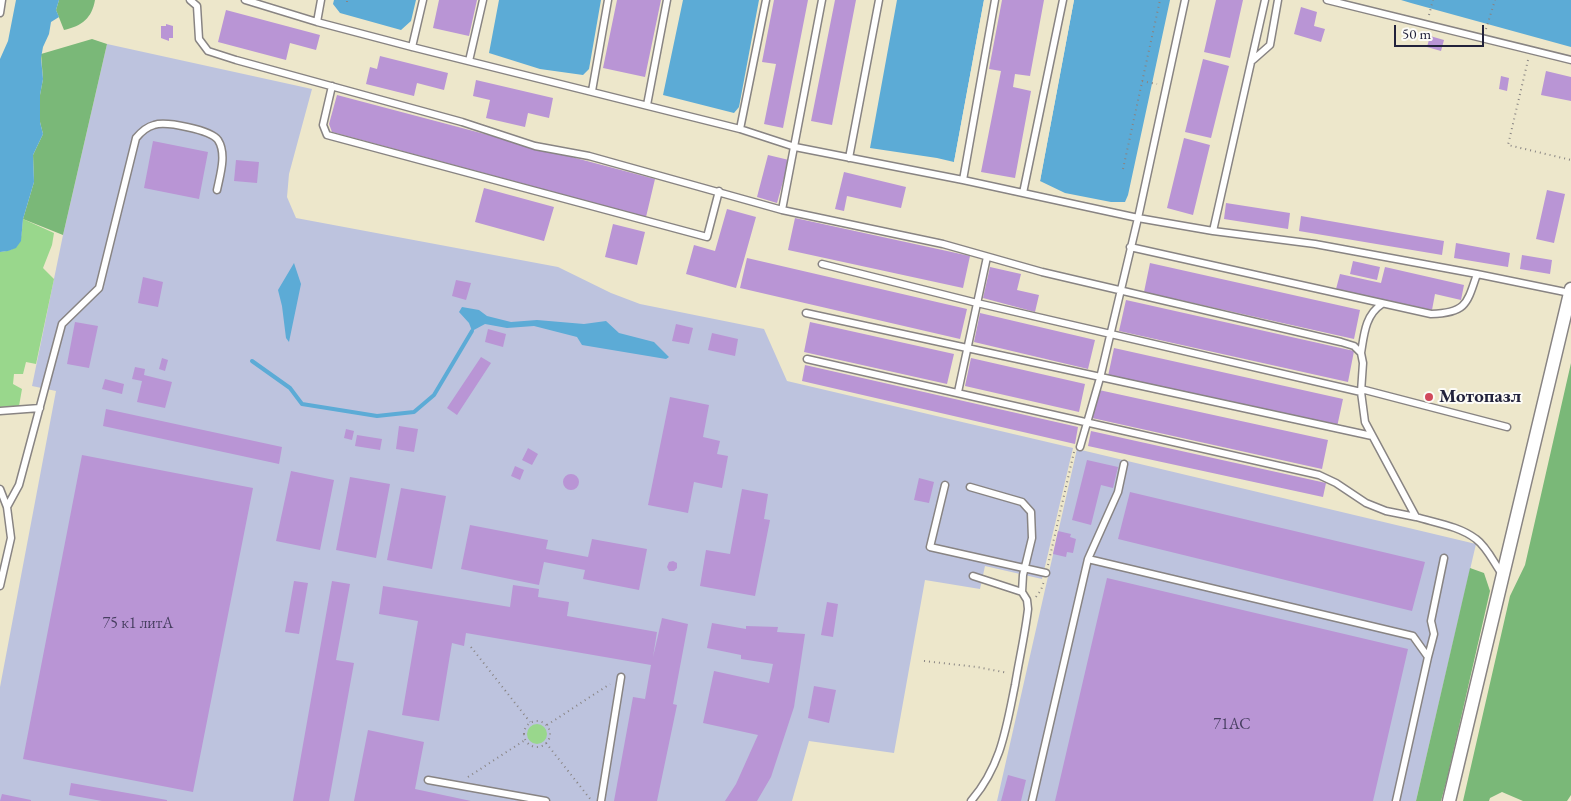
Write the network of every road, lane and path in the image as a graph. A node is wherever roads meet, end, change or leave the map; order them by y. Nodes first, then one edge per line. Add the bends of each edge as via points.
1 (2, 0) edge
2 (190, 0) edge
3 (245, 0) edge
4 (321, 0) edge
5 (423, 0) edge
6 (483, 0) edge
7 (608, 0) edge
8 (667, 0) edge
9 (766, 0) edge
10 (822, 0) edge
11 (879, 0) edge
12 (995, 0) edge
13 (1063, 0) edge
14 (1160, 0) edge
15 (1185, 0) edge
16 (1265, 0) edge
17 (1278, 0) edge
18 (1327, 0) edge
19 (1433, 0) edge
20 (1495, 0) edge
21 (0, 13) edge
22 (317, 22) junction
23 (1426, 24) junction
24 (1484, 39) junction
25 (412, 47) junction
26 (1530, 50) junction
27 (1253, 60) junction
28 (1571, 60) edge
29 (469, 61) junction
30 (1142, 81) junction
31 (332, 86) junction
32 (1165, 86) dead end
33 (592, 91) junction
34 (647, 105) junction
35 (740, 129) junction
36 (795, 147) junction
37 (849, 158) junction
38 (1571, 160) edge
39 (1123, 169) dead end
40 (964, 180) junction
41 (217, 190) dead end
42 (719, 192) junction
43 (1023, 193) junction
44 (782, 210) junction
45 (1138, 218) junction
46 (1213, 231) junction
47 (1130, 248) junction
48 (986, 257) junction
49 (822, 264) dead end
50 (1476, 274) junction
51 (1120, 291) junction
52 (1570, 291) edge
53 (977, 303) junction
54 (1382, 304) junction
55 (806, 313) dead end
56 (1110, 334) junction
57 (967, 347) junction
58 (1360, 353) junction
59 (807, 359) dead end
60 (1100, 378) junction
61 (1361, 391) junction
62 (958, 392) junction
63 (40, 408) junction
64 (0, 411) edge
65 (1086, 422) junction
66 (1507, 427) dead end
67 (1372, 436) junction
68 (1080, 447) joint
69 (1124, 464) dead end
70 (945, 485) dead end
71 (970, 487) dead end
72 (0, 489) edge
73 (7, 507) junction
74 (1416, 517) junction
75 (1444, 558) dead end
76 (1088, 559) junction
77 (1024, 568) junction
78 (1046, 573) junction
79 (1502, 574) junction
80 (973, 576) dead end
81 (0, 586) edge
82 (1022, 592) junction
83 (1037, 595) dead end
84 (472, 647) dead end
85 (1428, 657) junction
86 (924, 661) dead end
87 (1016, 675) junction
88 (621, 677) joint
89 (530, 722) junction
90 (547, 726) junction
91 (525, 740) junction
92 (546, 743) junction
93 (428, 780) dead end
94 (456, 785) junction
95 (546, 801) edge
96 (592, 801) edge
97 (601, 801) edge
98 (970, 801) edge
99 (1032, 801) edge
100 (1396, 801) edge
101 (1449, 801) edge

1 - 21 lane
2 - 31 lane via 197,6 199,39 208,51
3 - 22 lane
4 - 22 lane
5 - 25 lane
6 - 29 lane
7 - 33 lane
8 - 34 lane
9 - 35 lane
10 - 36 lane
11 - 37 lane
12 - 40 lane
13 - 43 lane
14 - 30 path
15 - 45 lane
16 - 27 lane
17 - 27 lane via 1270,45
18 - 23 lane
19 - 23 path
20 - 24 path
22 - 25 lane
23 - 24 lane
24 - 26 lane
25 - 29 lane
26 - 28 lane
26 - 38 path via 1508,145
27 - 46 lane
29 - 33 lane
30 - 32 path
30 - 39 path
31 - 42 lane via 535,146 589,156
31 - 42 lane via 323,125 328,135 707,237
33 - 34 lane
34 - 35 lane
35 - 36 lane
36 - 37 lane
36 - 44 lane
37 - 40 lane
40 - 43 lane
41 - 63 lane via 222,150 217,139 206,132 165,123 143,130 136,138 99,288 62,324
42 - 44 lane
43 - 45 lane
44 - 48 lane via 943,244
45 - 46 lane
45 - 47 lane
46 - 50 lane via 1315,244
47 - 51 lane
47 - 54 lane
48 - 51 lane
48 - 53 lane
49 - 53 lane
50 - 52 lane
50 - 54 lane via 1469,298 1461,308 1449,314 1431,314
51 - 56 lane
51 - 58 lane via 1341,342 1354,346
52 - 79 street
53 - 56 lane
53 - 57 lane
54 - 58 lane via 1370,316
55 - 57 lane
56 - 60 lane
56 - 61 lane
57 - 60 lane
57 - 62 lane
58 - 61 lane via 1363,363
59 - 62 lane
60 - 65 lane
60 - 67 lane
61 - 66 lane
61 - 67 lane via 1365,422
62 - 65 lane
63 - 64 lane
63 - 73 lane via 19,485
65 - 68 lane
65 - 74 lane via 1318,475 1366,503
67 - 74 lane
68 - 78 path via 1075,448
69 - 76 lane via 1118,492
70 - 77 lane via 930,547
71 - 77 lane via 1022,502 1031,512 1032,538
72 - 73 lane
73 - 81 lane via 10,538
74 - 79 lane via 1459,529 1477,539
75 - 85 lane via 1431,622 1434,634
76 - 85 lane via 1413,636
76 - 99 lane
77 - 78 lane
77 - 82 lane
78 - 83 path
79 - 101 street
80 - 82 lane
82 - 87 lane via 1028,609
84 - 89 path
85 - 100 lane
86 - 87 path via 1000,670
87 - 98 lane via 1007,728 996,761
88 - 90 path
88 - 97 lane
89 - 90 path via 539,721
89 - 91 path via 524,733
90 - 92 path via 550,734
91 - 92 path via 531,746 539,747
91 - 94 path
92 - 96 path
93 - 94 lane
94 - 95 lane

